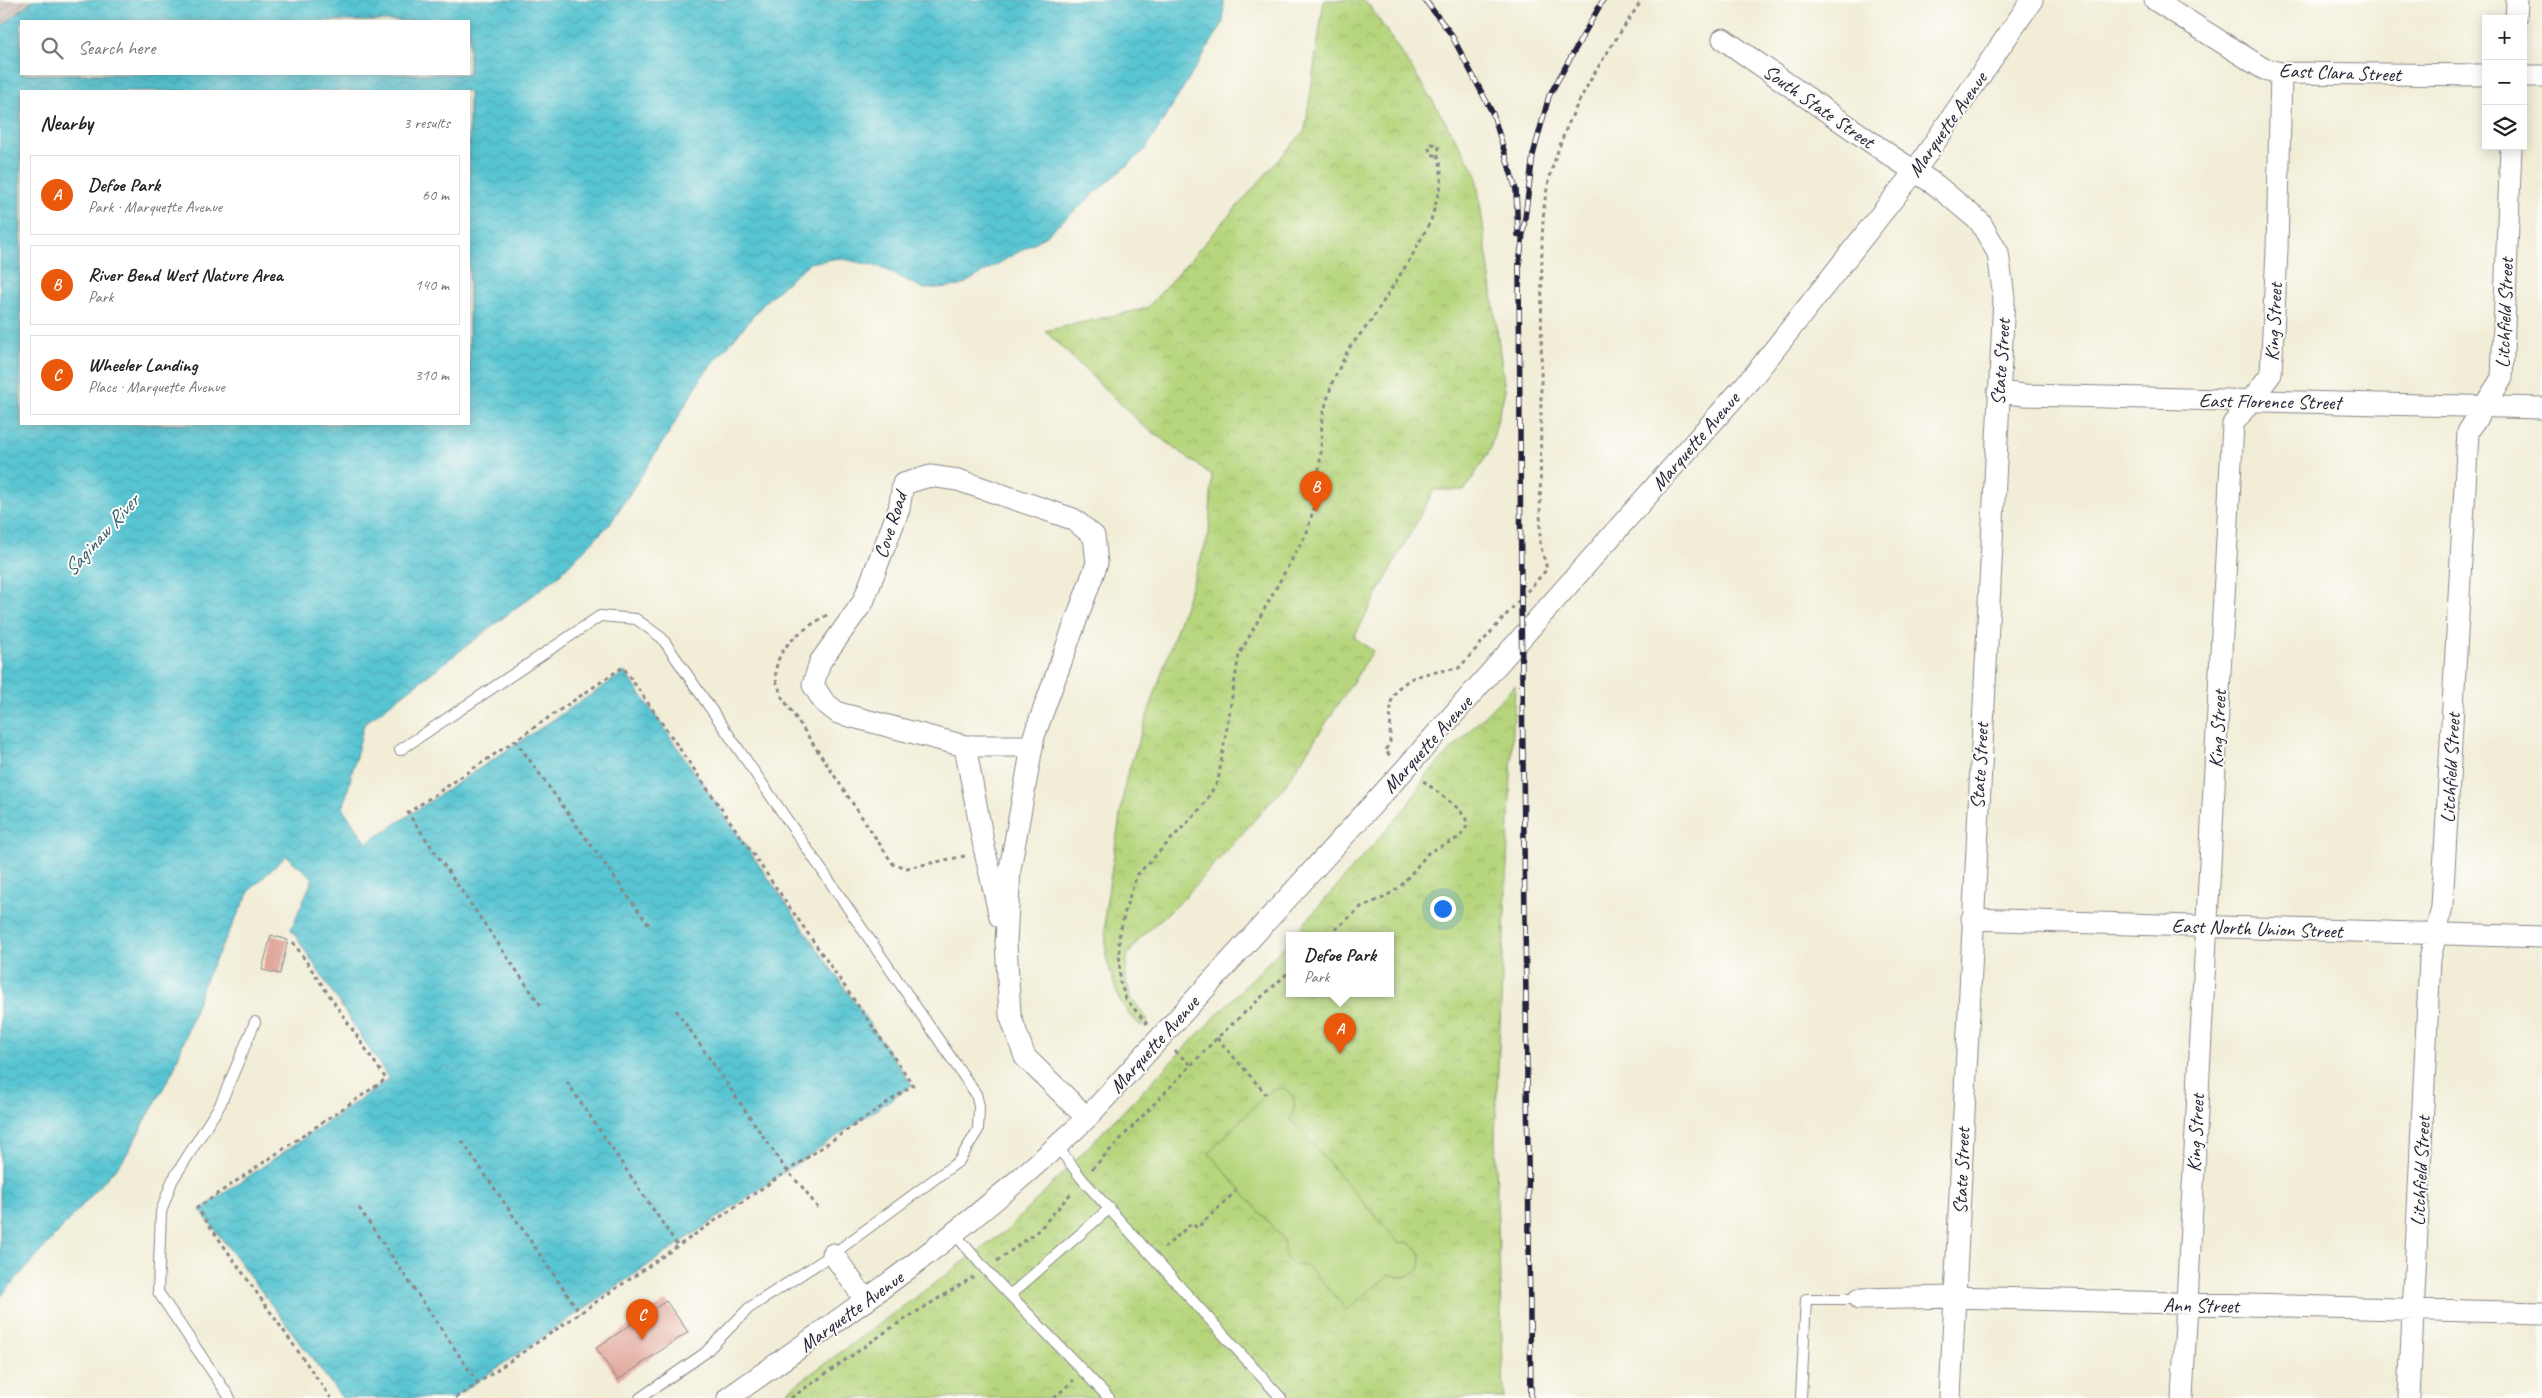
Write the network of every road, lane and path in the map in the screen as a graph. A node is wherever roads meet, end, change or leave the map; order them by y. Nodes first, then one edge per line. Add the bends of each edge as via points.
1 (1642, 0) edge
2 (2032, 0) edge
3 (2154, 0) edge
4 (2517, 0) edge
5 (2516, 15) edge
6 (1723, 39) dead end
7 (2281, 72) junction
8 (2482, 75) edge
9 (2527, 76) edge
10 (2542, 76) edge
11 (2511, 150) edge
12 (1438, 156) dead end
13 (1915, 171) junction
14 (1998, 392) junction
15 (2251, 401) junction
16 (2486, 406) junction
17 (2542, 408) edge
18 (832, 612) dead end
19 (515, 740) junction
20 (965, 746) junction
21 (1032, 746) junction
22 (400, 750) dead end
23 (1406, 768) junction
24 (985, 852) junction
25 (1972, 919) junction
26 (2206, 926) junction
27 (651, 928) dead end
28 (1333, 932) edge
29 (2436, 935) junction
30 (2542, 937) edge
31 (293, 942) dead end
32 (1006, 942) junction
33 (1286, 975) edge
34 (541, 1006) dead end
35 (676, 1010) dead end
36 (255, 1022) dead end
37 (1161, 1036) junction
38 (1217, 1038) junction
39 (1191, 1065) junction
40 (567, 1082) dead end
41 (1266, 1094) dead end
42 (1087, 1118) junction
43 (462, 1141) dead end
44 (1057, 1146) junction
45 (787, 1172) junction
46 (1082, 1179) junction
47 (1236, 1191) dead end
48 (359, 1208) dead end
49 (1110, 1208) junction
50 (820, 1210) dead end
51 (954, 1233) junction
52 (678, 1246) junction
53 (832, 1254) junction
54 (1154, 1256) junction
55 (986, 1269) junction
56 (1010, 1295) junction
57 (1955, 1297) junction
58 (1859, 1299) joint
59 (866, 1301) junction
60 (2187, 1305) junction
61 (2413, 1310) junction
62 (580, 1313) junction
63 (2542, 1313) edge
64 (1084, 1371) junction
65 (478, 1383) junction
66 (230, 1398) edge
67 (331, 1398) edge
68 (456, 1398) edge
69 (640, 1398) edge
70 (728, 1398) edge
71 (791, 1398) edge
72 (1054, 1398) edge
73 (1109, 1398) edge
74 (1281, 1398) edge
75 (1801, 1398) edge
76 (1950, 1398) edge
77 (2182, 1398) edge
78 (2409, 1398) edge

1 - 23 path via 1584,88 1556,153 1546,196 1542,240 1540,544 1547,569 1459,668 1424,674 1397,689 1391,702 1390,742 1385,751
2 - 13 street, Marquette Avenue
3 - 7 street, East Clara Street via 2264,69
4 - 5 street
6 - 13 street, South State Street
7 - 8 street, East Clara Street
7 - 15 street, King Street via 2271,374
9 - 10 street
11 - 16 street, Litchfield Street via 2502,378
12 - 37 path via 1441,184 1431,220 1371,321 1349,348 1332,383 1322,418 1314,507 1307,532 1239,655 1218,781 1202,807 1137,875 1126,907 1119,938 1120,982 1126,999
13 - 14 street, State Street via 1980,222 1998,253 2004,298
13 - 23 street, Marquette Avenue via 1755,374
14 - 15 street, East Florence Street
14 - 25 street, State Street
15 - 16 street, East Florence Street
15 - 26 street, King Street via 2233,424
16 - 17 street, East Florence Street
16 - 29 street, Litchfield Street via 2468,432 2442,907
18 - 24 path via 803,630 786,646 776,678 782,697 893,864 907,868
19 - 27 path
19 - 34 path via 408,813
19 - 45 path via 623,667 913,1084
20 - 21 street, Cove Road
20 - 21 street, Cove Road via 838,713 824,702 813,685 820,662 863,602 899,509 903,484 930,476 958,480 1073,519 1094,536 1098,563
20 - 24 street, Cove Road
21 - 32 street, Cove Road via 1010,869
22 - 53 lane via 600,616 636,618 662,638 977,1100 978,1130 959,1161
23 - 28 path via 1459,809 1466,819 1466,828 1460,837 1430,852 1400,887 1361,907
23 - 37 street, Marquette Avenue
24 - 32 street, Cove Road
25 - 26 street, East North Union Street
25 - 57 street, State Street
26 - 29 street, East North Union Street
26 - 60 street, King Street
29 - 30 street, East North Union Street
29 - 61 street, Litchfield Street via 2430,959
31 - 67 path via 386,1079 197,1208
32 - 42 street, Cove Road via 1010,1015 1024,1057
33 - 38 path
35 - 45 path
36 - 66 lane via 220,1105 172,1181 161,1212 158,1292
37 - 39 path
37 - 42 street, Marquette Avenue
38 - 39 path
38 - 41 path
39 - 46 path
40 - 52 path
42 - 44 street, Marquette Avenue
43 - 62 path
44 - 46 lane
44 - 51 street, Marquette Avenue
45 - 50 path
45 - 52 path
46 - 49 lane
46 - 55 path via 1039,1230
47 - 54 path via 1196,1228 1192,1223
48 - 65 path
49 - 54 lane
49 - 56 lane
51 - 55 lane
51 - 59 street, Marquette Avenue
52 - 62 path
53 - 59 street
53 - 69 lane via 749,1308 705,1353
54 - 74 lane
55 - 56 lane
55 - 71 path via 894,1326
56 - 64 lane
57 - 58 street, Ann Street
57 - 60 street, Ann Street
57 - 76 street, State Street
58 - 75 lane via 1806,1299
59 - 70 street, Marquette Avenue
60 - 61 street, Ann Street
60 - 77 street, King Street
61 - 63 street, Ann Street
61 - 78 street, Litchfield Street
62 - 65 path
64 - 72 path
64 - 73 lane
65 - 68 path

